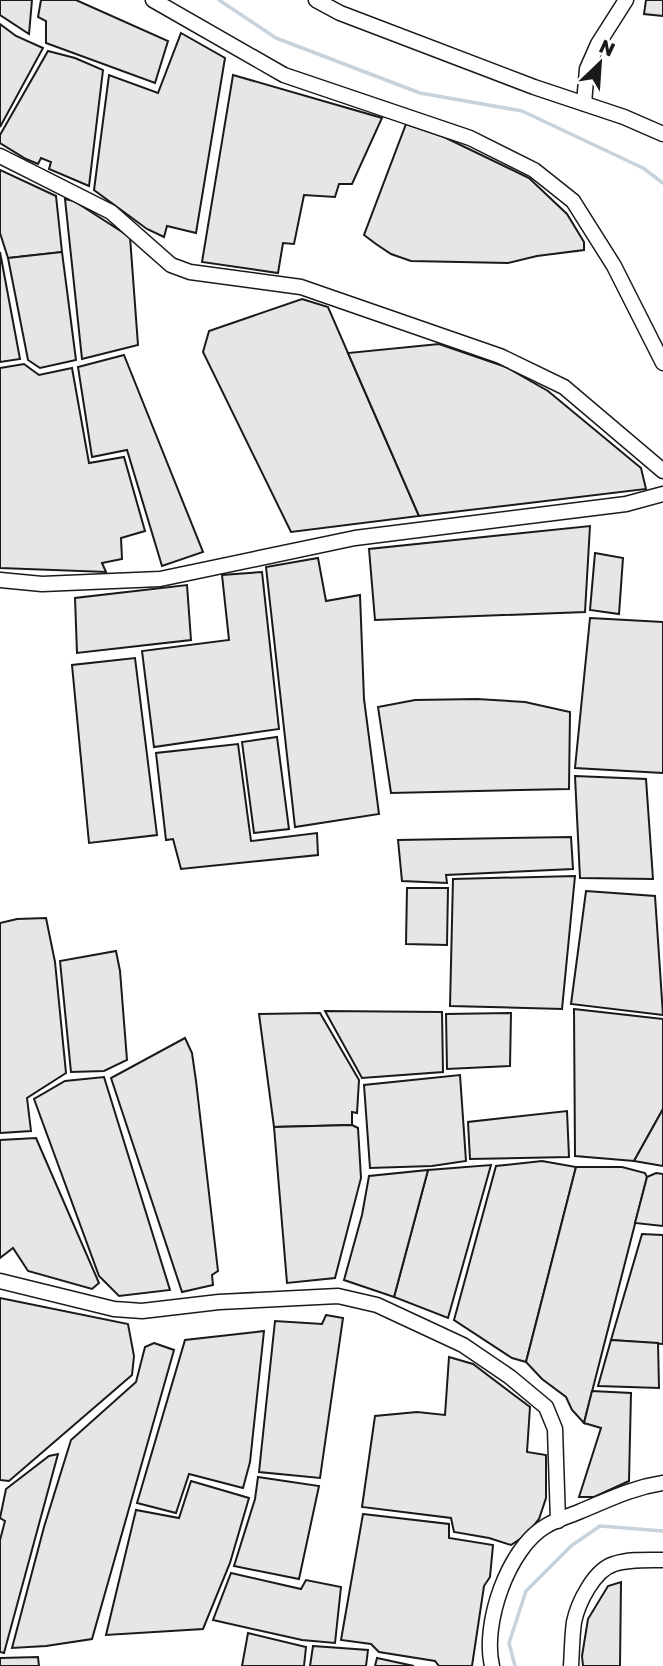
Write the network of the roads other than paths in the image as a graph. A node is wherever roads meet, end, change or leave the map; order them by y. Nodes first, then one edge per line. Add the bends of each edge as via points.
1 (153, 0) edge
2 (316, 0) edge
3 (626, 0) edge
4 (584, 103) junction
5 (663, 134) edge
6 (0, 156) edge
7 (663, 363) edge
8 (663, 471) edge
9 (663, 494) edge
10 (0, 580) edge
11 (0, 1282) edge
12 (663, 1483) edge
13 (558, 1521) junction
14 (663, 1560) edge
15 (492, 1666) edge
16 (571, 1666) edge

1 - 7 street via 284,75 470,138 534,170 573,201 614,266
2 - 4 street via 340,13
3 - 4 street via 587,69
4 - 5 street
6 - 8 street via 111,212 171,265 190,272 301,287 500,356 564,387
9 - 10 street via 626,504 355,538 160,579 42,584
11 - 13 street via 114,1309 142,1311 338,1296 377,1305 463,1345 545,1407 555,1429
12 - 13 street via 632,1488
13 - 15 street via 545,1526 523,1548 501,1589 490,1635
14 - 16 street via 620,1562 598,1575 575,1619

